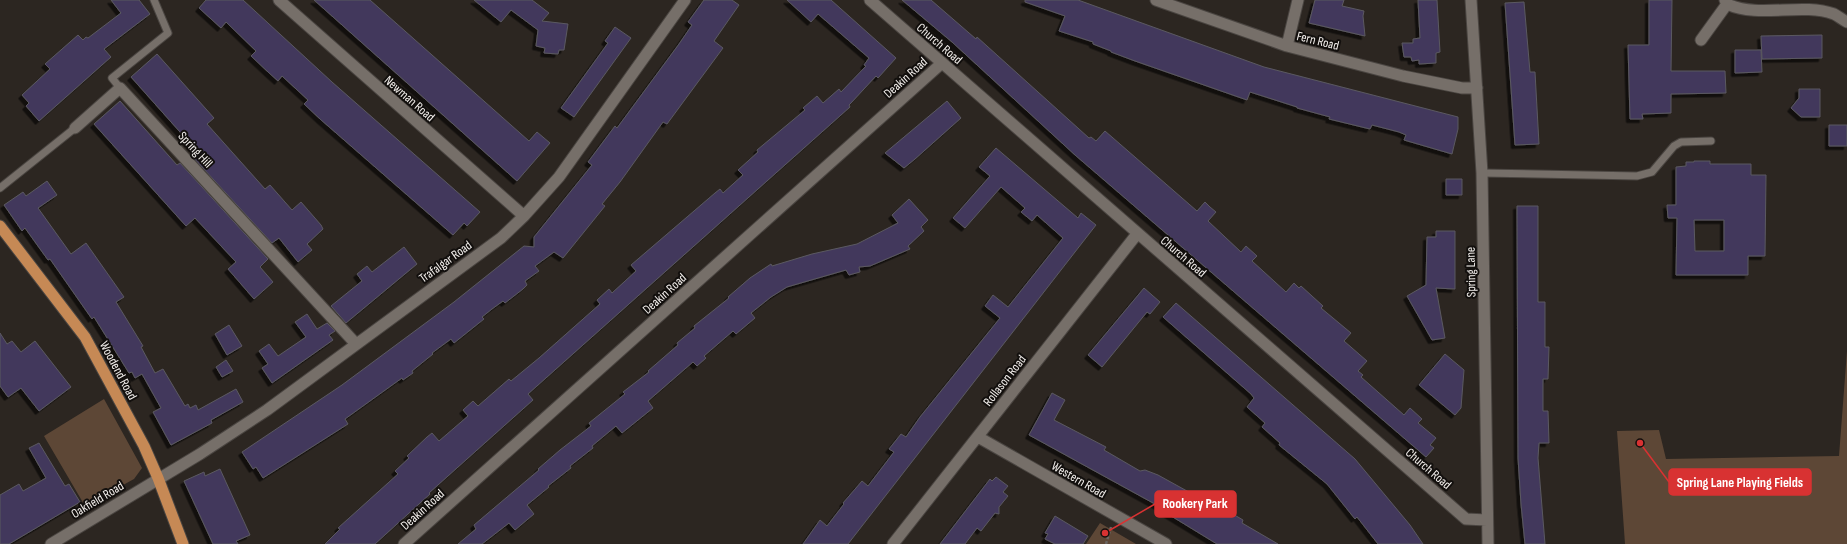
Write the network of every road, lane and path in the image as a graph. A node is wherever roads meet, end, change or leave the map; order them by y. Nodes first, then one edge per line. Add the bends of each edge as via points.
1 (154, 0) edge
2 (279, 0) edge
3 (685, 0) edge
4 (870, 0) edge
5 (1156, 0) edge
6 (1298, 0) edge
7 (1470, 0) edge
8 (1726, 2) edge
9 (1847, 22) edge
10 (1700, 40) dead end
11 (1287, 46) junction
12 (942, 63) junction
13 (120, 88) junction
14 (1477, 88) junction
15 (75, 128) joint
16 (1711, 141) dead end
17 (1482, 173) junction
18 (0, 188) edge
19 (524, 216) junction
20 (0, 226) edge
21 (1137, 234) junction
22 (356, 344) junction
23 (978, 437) junction
24 (158, 478) junction
25 (1114, 515) junction
26 (1487, 520) junction
27 (51, 544) edge
28 (183, 544) edge
29 (404, 544) edge
30 (893, 544) edge
31 (1106, 544) edge
32 (1166, 544) edge
33 (1488, 544) edge

1 - 13 lane via 168,33 112,78
2 - 19 street, Newman Road
3 - 19 street, Trafalgar Road via 559,177
4 - 12 street, Church Road
5 - 11 street, Fern Road
6 - 11 street
7 - 14 street, Spring Lane
8 - 9 street via 1739,10 1815,11 1834,14
8 - 10 street
11 - 14 street, Fern Road via 1402,76 1462,88
12 - 21 street, Church Road
12 - 29 street, Deakin Road
13 - 15 street
13 - 22 street, Spring Hill
14 - 17 street, Spring Lane
15 - 18 lane
16 - 17 lane via 1681,142 1674,146 1652,172 1637,176
17 - 26 street, Spring Lane
19 - 22 street, Trafalgar Road via 500,238
20 - 24 main road, Woodend Road via 86,337 144,446
21 - 23 street, Rollason Road
21 - 26 street, Church Road via 1466,518
22 - 24 street, Trafalgar Road via 267,410
23 - 25 street, Western Road
23 - 30 street, Rollason Road
24 - 27 street, Oakfield Road
24 - 28 main road, Woodend Road
25 - 31 path
25 - 32 street, Western Road
26 - 33 street, Spring Lane

